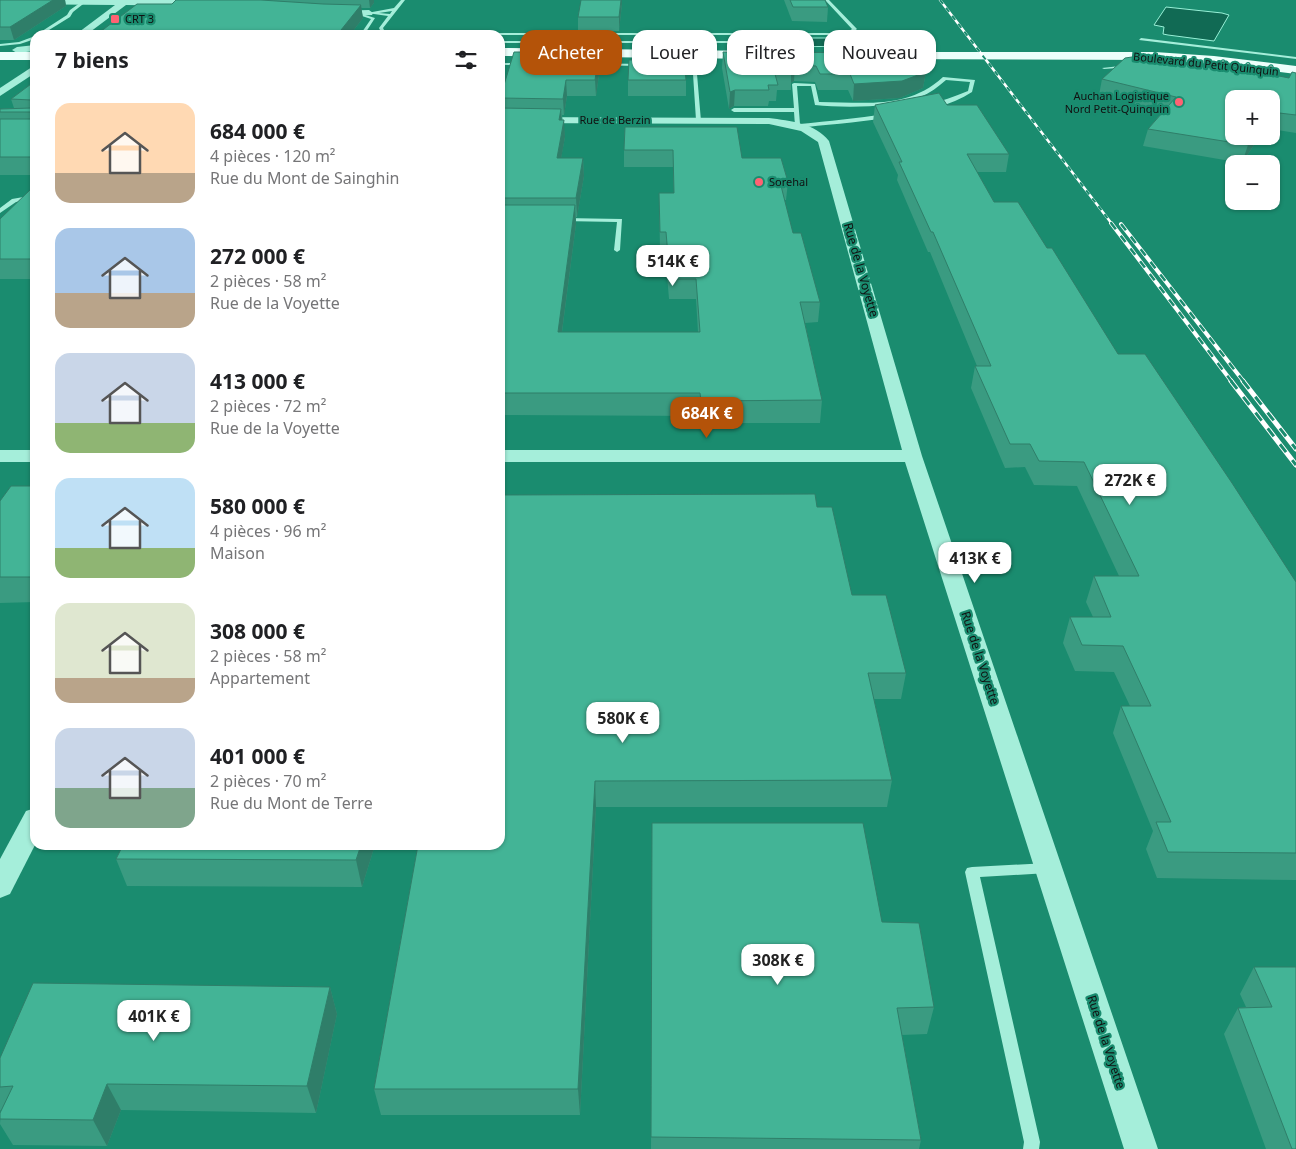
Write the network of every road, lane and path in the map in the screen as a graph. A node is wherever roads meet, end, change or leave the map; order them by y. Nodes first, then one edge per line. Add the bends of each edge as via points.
1 (403, 0) edge
2 (828, 0) edge
3 (0, 1) edge
4 (85, 1) edge
5 (126, 1) edge
6 (211, 4) edge
7 (394, 12) junction
8 (369, 13) joint
9 (320, 14) edge
10 (351, 14) junction
11 (47, 30) edge
12 (87, 30) edge
13 (365, 30) edge
14 (383, 30) edge
15 (505, 34) edge
16 (30, 39) edge
17 (1141, 39) dead end
18 (505, 42) edge
19 (727, 42) edge
20 (0, 45) edge
21 (30, 49) edge
22 (0, 50) edge
23 (505, 52) edge
24 (30, 56) edge
25 (505, 56) edge
26 (936, 56) edge
27 (0, 58) edge
28 (1296, 58) edge
29 (505, 64) edge
30 (520, 64) edge
31 (30, 67) edge
32 (1140, 67) edge
33 (1104, 68) dead end
34 (30, 72) edge
35 (1296, 72) edge
36 (695, 75) edge
37 (0, 93) edge
38 (732, 115) joint
39 (798, 118) junction
40 (505, 120) edge
41 (699, 120) junction
42 (30, 198) edge
43 (0, 211) edge
44 (560, 220) edge
45 (617, 250) dead end
46 (0, 456) edge
47 (30, 456) edge
48 (505, 456) edge
49 (913, 456) junction
50 (30, 828) edge
51 (1049, 868) junction
52 (0, 886) edge
53 (1031, 1149) edge
54 (1141, 1149) edge

1 - 7 lane
2 - 15 lane via 855,29 840,34
3 - 4 street
4 - 5 street
4 - 11 lane
5 - 6 street
5 - 12 street
7 - 8 lane
7 - 14 lane
8 - 10 street
9 - 10 street
10 - 13 lane via 373,18
16 - 20 lane
17 - 28 lane
18 - 19 lane
21 - 22 main road
23 - 25 main road via 777,56
24 - 27 main road
26 - 35 main road, Boulevard du Petit Quinquin via 1116,56
27 - 31 street via 22,61
29 - 30 lane
32 - 33 lane
34 - 37 street
36 - 41 lane
38 - 39 street, Rue de la Voyette via 769,121
38 - 41 street, Rue de Berzin
39 - 39 lane via 794,84 813,85 817,104 893,103 918,96 945,78 972,81 970,92 948,103 914,111
39 - 49 street, Rue de la Voyette via 823,141
40 - 41 street, Rue de Berzin
42 - 43 lane via 14,200
44 - 45 lane via 620,220
46 - 47 street
48 - 49 street
49 - 51 street, Rue de la Voyette
50 - 52 street
51 - 53 lane via 972,872
51 - 54 street, Rue de la Voyette

